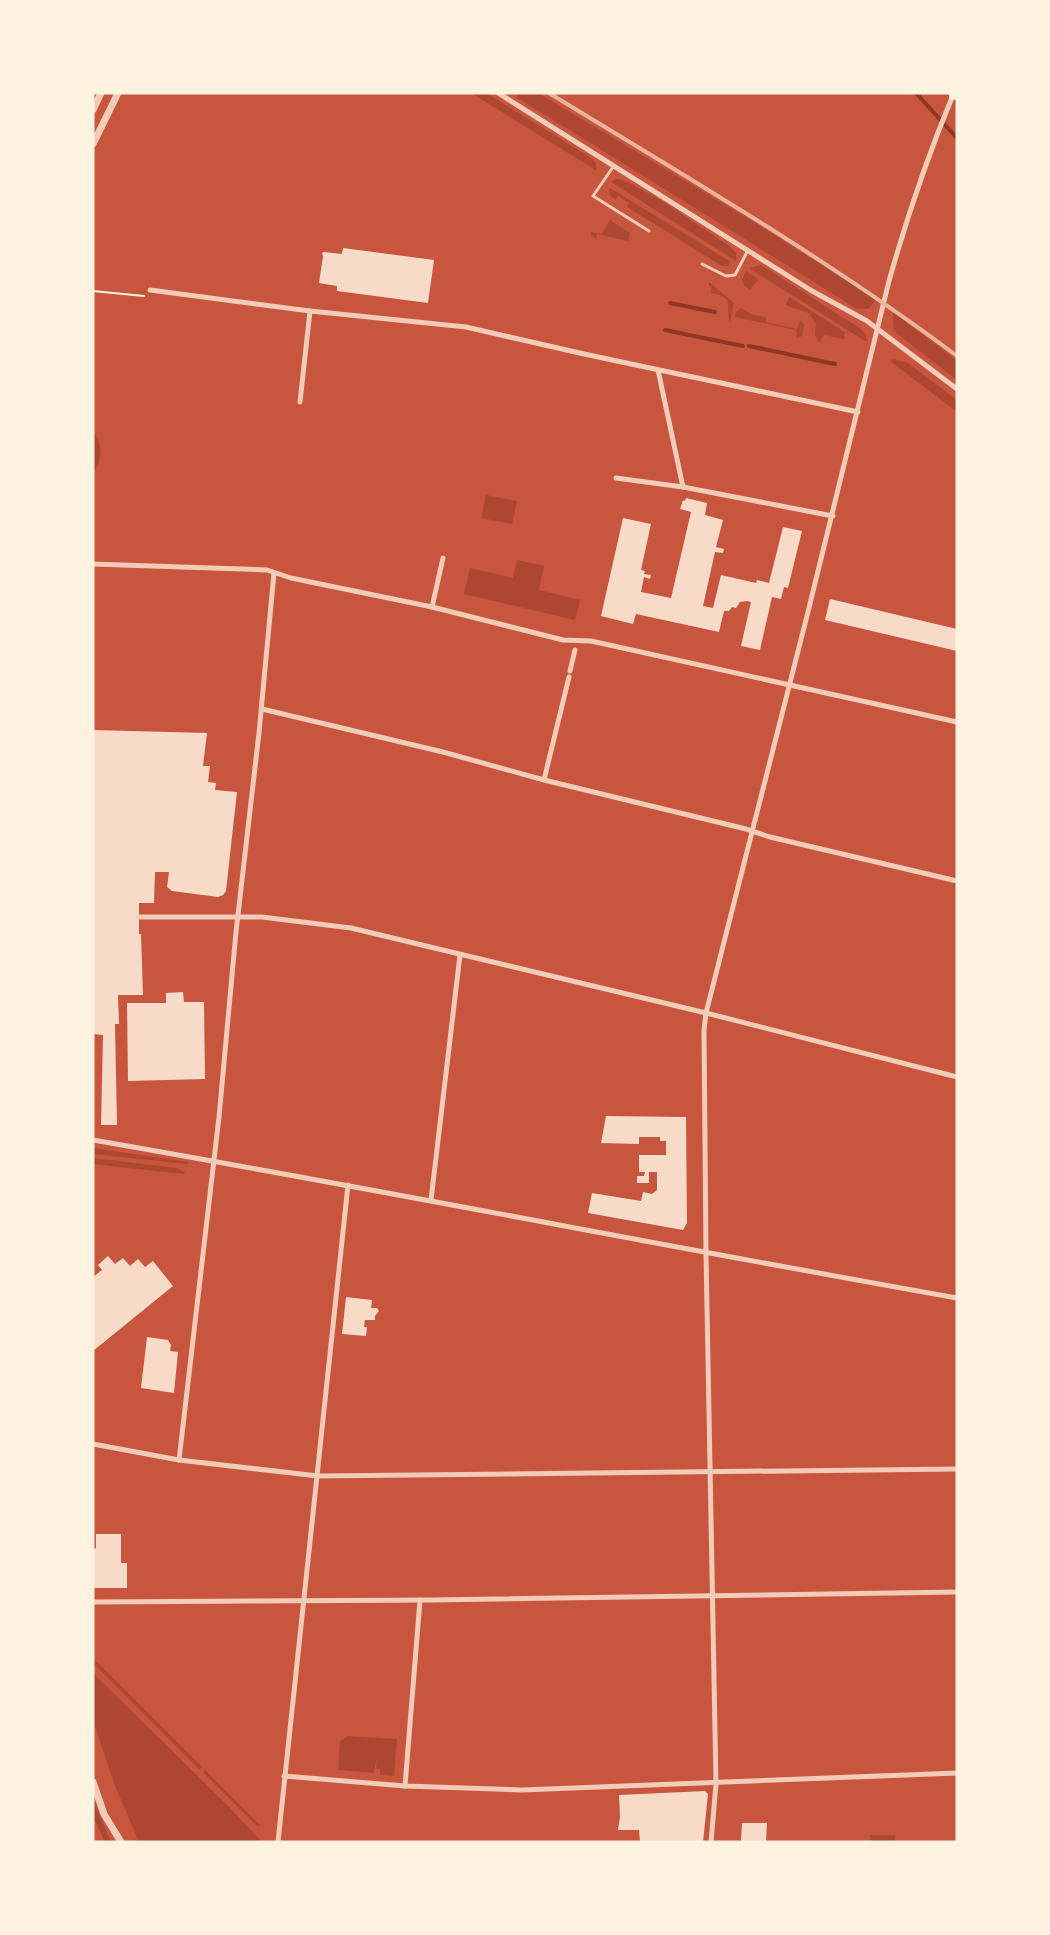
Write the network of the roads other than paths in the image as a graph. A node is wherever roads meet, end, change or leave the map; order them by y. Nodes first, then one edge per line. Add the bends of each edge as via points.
1 (101, 93) edge
2 (118, 93) edge
3 (498, 93) edge
4 (953, 94) edge
5 (93, 110) edge
6 (93, 144) edge
7 (614, 165) junction
8 (649, 231) dead end
9 (748, 250) junction
10 (702, 264) dead end
11 (150, 290) road end
12 (310, 311) junction
13 (878, 330) junction
14 (658, 370) junction
15 (957, 389) edge
16 (300, 402) dead end
17 (858, 412) junction
18 (616, 478) dead end
19 (683, 487) junction
20 (832, 516) junction
21 (443, 558) dead end
22 (93, 564) edge
23 (274, 573) junction
24 (432, 607) junction
25 (575, 650) dead end
26 (790, 685) junction
27 (262, 709) junction
28 (957, 722) edge
29 (544, 780) junction
30 (752, 831) junction
31 (957, 881) edge
32 (139, 917) dead end
33 (238, 917) junction
34 (460, 955) junction
35 (706, 1013) junction
36 (957, 1077) edge
37 (93, 1140) edge
38 (213, 1161) junction
39 (348, 1185) junction
40 (431, 1200) junction
41 (706, 1254) junction
42 (957, 1298) edge
43 (93, 1444) edge
44 (179, 1460) junction
45 (957, 1469) edge
46 (710, 1471) junction
47 (318, 1476) junction
48 (957, 1592) edge
49 (713, 1596) junction
50 (302, 1600) junction
51 (420, 1600) junction
52 (93, 1602) edge
53 (957, 1773) edge
54 (284, 1776) junction
55 (93, 1782) edge
56 (716, 1784) junction
57 (405, 1786) junction
58 (121, 1842) edge
59 (278, 1842) edge
60 (711, 1842) edge

1 - 5 street
2 - 6 street
3 - 7 street
4 - 13 street via 903,233
7 - 8 lane via 593,196
7 - 9 street
9 - 10 lane via 735,275 726,276
9 - 13 street
11 - 12 street
12 - 14 street via 466,327
12 - 16 street
13 - 15 street
13 - 17 street
14 - 17 street
14 - 19 street
17 - 20 street
18 - 19 street
19 - 20 street
20 - 26 street
21 - 24 street
22 - 23 street via 258,568
23 - 24 street
23 - 27 street
24 - 26 street via 562,640 591,640
25 - 29 street
26 - 28 street
26 - 30 street
27 - 29 street
27 - 33 street
29 - 30 street
30 - 31 street
30 - 35 street
32 - 33 street
33 - 34 street via 351,928
33 - 38 street
34 - 35 street
34 - 40 street
35 - 36 street
35 - 41 street
37 - 38 street
38 - 39 street
38 - 44 street
39 - 40 street
39 - 47 street
40 - 41 street
41 - 42 street
41 - 46 street
43 - 44 street
44 - 47 street
45 - 46 street
46 - 47 street
46 - 49 street
47 - 50 street
48 - 49 street
49 - 51 street
49 - 56 street
50 - 51 street
50 - 52 street
50 - 54 street
51 - 57 street
53 - 56 street
54 - 57 street
54 - 59 street
55 - 58 street via 104,1814
56 - 57 street via 522,1790
56 - 60 street

